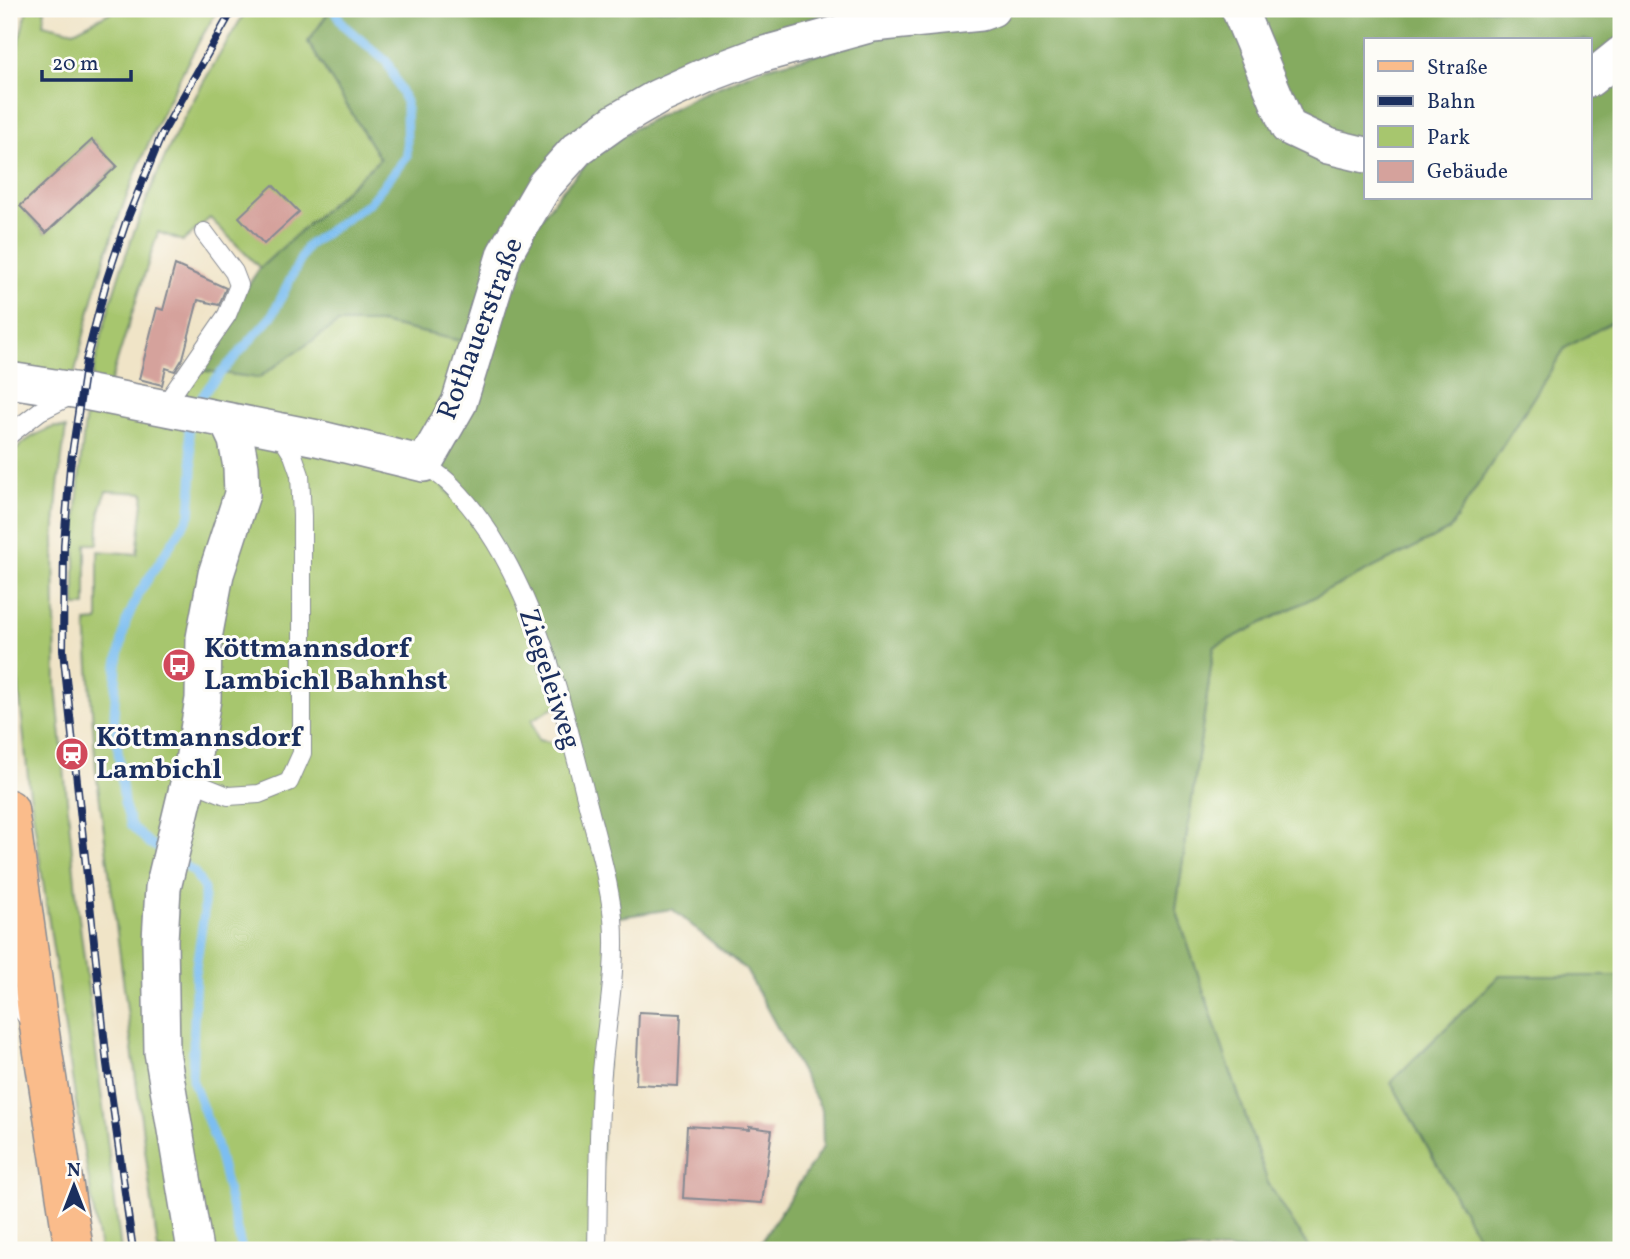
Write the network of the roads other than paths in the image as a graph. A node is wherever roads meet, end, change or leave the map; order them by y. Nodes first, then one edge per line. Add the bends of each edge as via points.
1 (992, 9) edge
2 (1239, 9) edge
3 (1621, 54) edge
4 (1592, 77) edge
5 (1364, 155) edge
6 (204, 232) dead end
7 (9, 380) edge
8 (93, 394) junction
9 (163, 408) junction
10 (228, 421) junction
11 (278, 431) junction
12 (9, 435) edge
13 (424, 464) junction
14 (192, 767) junction
15 (9, 809) edge
16 (18, 938) edge
17 (9, 995) edge
18 (40, 1033) junction
19 (74, 1250) edge
20 (195, 1250) edge
21 (597, 1250) edge

1 - 13 street, Rothauerstraße via 873,24 757,56 659,97 578,149 544,186 505,253 459,403
2 - 5 street via 1288,127 1328,146
3 - 4 street
6 - 9 lane via 239,285 228,315
7 - 8 street, Ziegeleiweg
8 - 9 street, Ziegeleiweg
8 - 12 lane via 40,411
9 - 10 street, Ziegeleiweg
10 - 11 street, Ziegeleiweg
10 - 14 street via 236,440 242,494 216,574 204,638 203,699
11 - 13 street, Ziegeleiweg
11 - 14 lane via 300,475 302,753 289,782 259,794 228,796 203,786
13 - 21 lane, Ziegeleiweg via 452,486 477,515 505,558 552,671 605,874 614,959 601,1086
14 - 20 street via 166,875 160,940 162,1052
15 - 16 main road
16 - 18 main road
17 - 18 lane
18 - 19 main road

